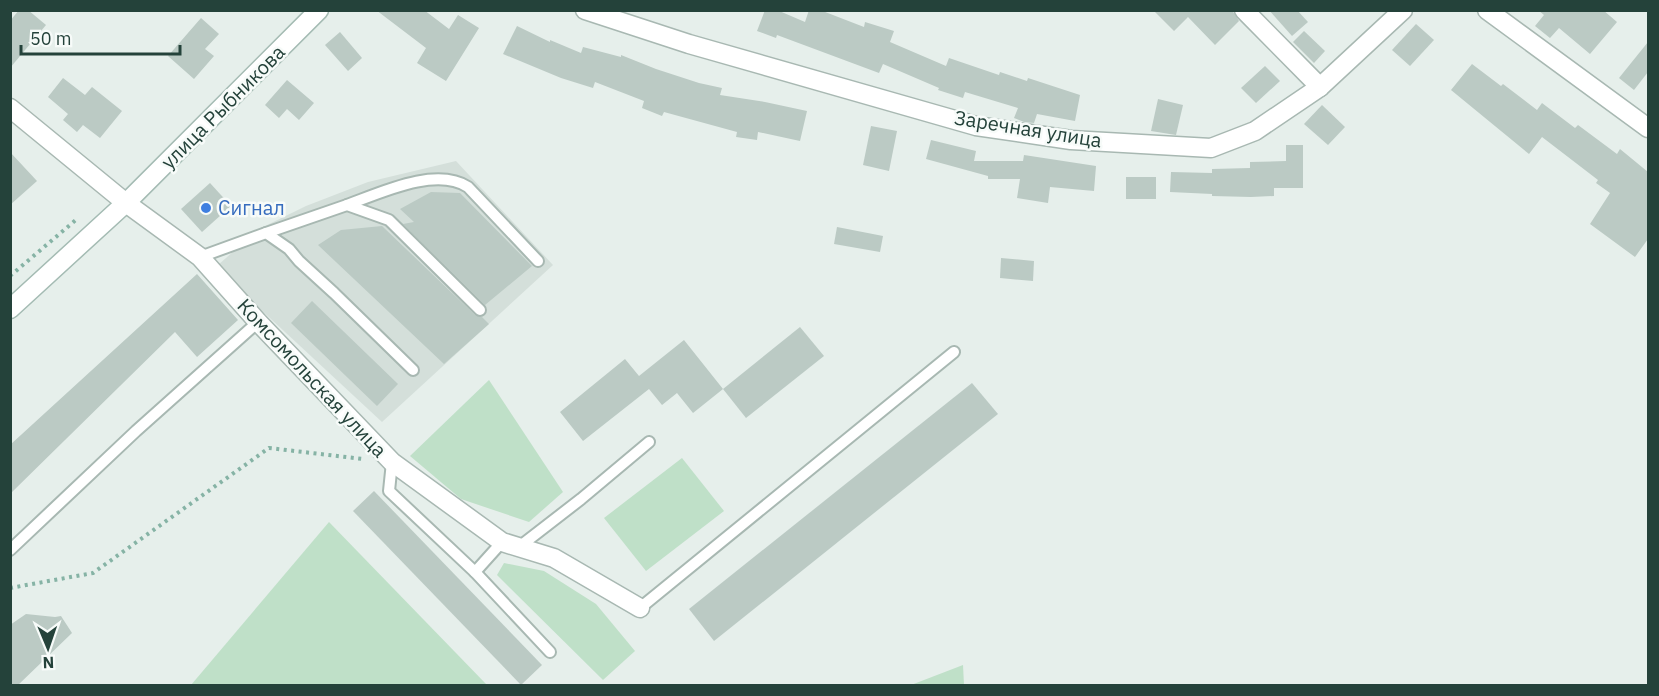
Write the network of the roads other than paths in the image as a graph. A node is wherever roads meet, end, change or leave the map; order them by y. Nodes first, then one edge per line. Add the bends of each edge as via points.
1 (319, 10) edge
2 (585, 10) edge
3 (1244, 10) edge
4 (1403, 10) edge
5 (1488, 10) edge
6 (1320, 87) junction
7 (10, 108) edge
8 (1648, 128) edge
9 (126, 203) junction
10 (347, 205) junction
11 (266, 233) junction
12 (200, 256) junction
13 (538, 261) dead end
14 (10, 309) edge
15 (480, 310) dead end
16 (258, 322) junction
17 (954, 351) dead end
18 (413, 370) dead end
19 (649, 442) dead end
20 (392, 462) junction
21 (510, 544) junction
22 (10, 550) edge
23 (475, 572) junction
24 (640, 608) joint
25 (550, 652) dead end

1 - 9 street, улица Рыбникова
2 - 6 street, Заречная улица via 689,44 976,126 1071,140 1211,148 1255,131
3 - 6 street
4 - 6 street, Заречная улица
5 - 8 street
7 - 9 street, Комсомольская улица
9 - 12 street, Комсомольская улица
9 - 14 street, улица Рыбникова
10 - 11 lane
10 - 13 lane via 424,179 458,180
10 - 15 lane via 389,220
11 - 12 lane
11 - 18 lane via 289,249
12 - 16 street, Комсомольская улица
16 - 20 street, Комсомольская улица
16 - 22 lane
17 - 24 lane
19 - 21 lane via 581,499
20 - 21 street, Комсомольская улица
20 - 23 lane via 389,491
21 - 23 lane
21 - 24 street, Комсомольская улица via 554,558
23 - 25 lane

